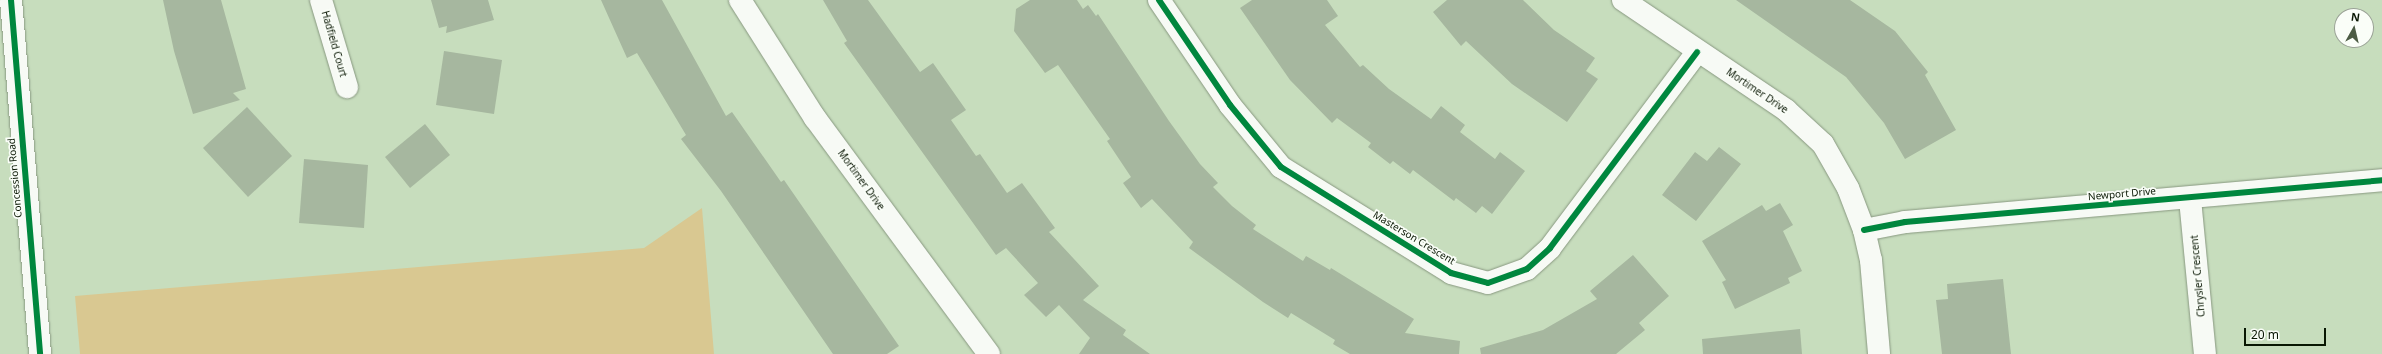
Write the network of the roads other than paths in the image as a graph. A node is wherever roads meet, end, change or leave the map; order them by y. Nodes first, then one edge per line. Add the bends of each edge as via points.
1 (11, 0) edge
2 (321, 0) edge
3 (740, 0) edge
4 (1159, 0) edge
5 (1623, 0) edge
6 (1697, 52) junction
7 (347, 87) dead end
8 (2382, 180) edge
9 (2190, 199) junction
10 (1864, 230) junction
11 (40, 354) edge
12 (989, 354) edge
13 (1879, 354) edge
14 (2205, 354) edge

1 - 11 street, Concession Road
2 - 7 street, Hadfield Court
3 - 12 street, Mortimer Drive via 815,118
4 - 6 street, Masterson Crescent via 1230,105 1281,167 1452,272 1488,283 1527,269 1550,248
5 - 6 street, Mortimer Drive
6 - 10 street, Mortimer Drive via 1786,110 1822,144 1848,188
8 - 9 street, Newport Drive
9 - 10 street, Newport Drive via 1905,222
9 - 14 street, Chrysler Crescent
10 - 13 street, Mortimer Drive via 1871,260

